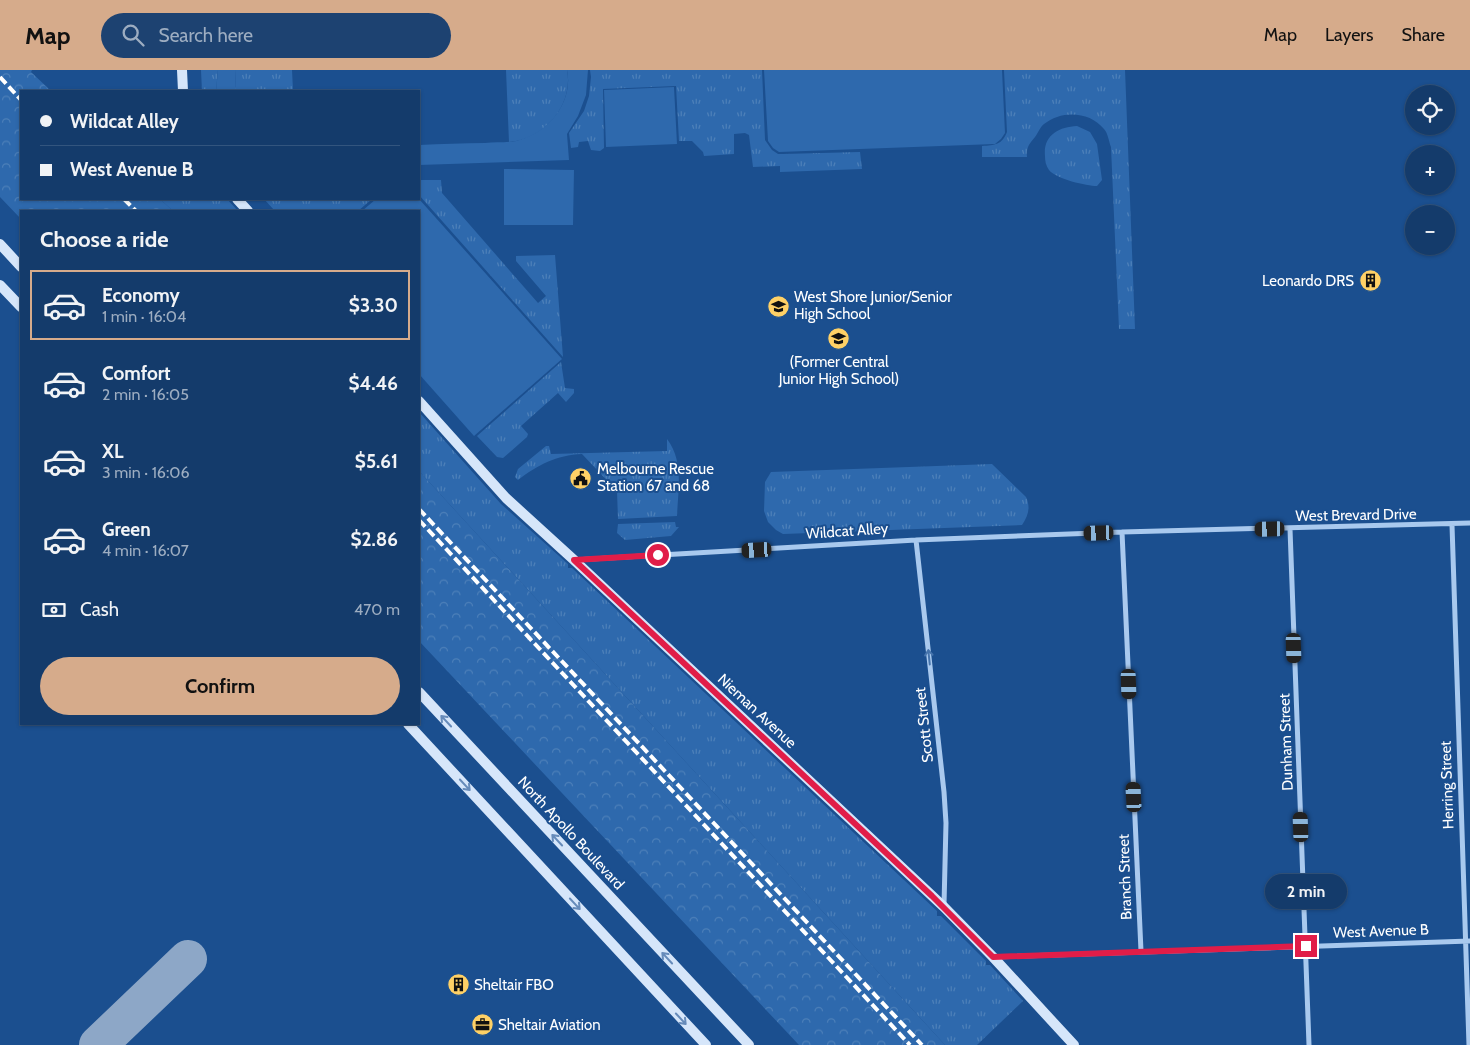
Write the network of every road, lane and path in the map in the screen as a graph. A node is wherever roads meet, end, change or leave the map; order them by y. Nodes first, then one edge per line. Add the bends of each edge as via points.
1 (182, 70) edge
2 (183, 90) edge
3 (238, 200) edge
4 (247, 210) edge
5 (0, 244) edge
6 (20, 266) edge
7 (0, 285) edge
8 (20, 306) edge
9 (420, 402) edge
10 (1470, 524) edge
11 (1452, 525) junction
12 (1290, 529) junction
13 (1122, 532) junction
14 (916, 540) junction
15 (574, 560) junction
16 (420, 693) edge
17 (409, 725) edge
18 (944, 908) junction
19 (1467, 941) edge
20 (1306, 946) junction
21 (1141, 951) junction
22 (993, 957) junction
23 (706, 1045) edge
24 (749, 1045) edge
25 (1074, 1045) edge
26 (1308, 1045) edge
27 (1469, 1045) edge

1 - 2 street
3 - 4 street
5 - 6 street
7 - 8 street
9 - 15 street, Nieman Avenue via 506,498
10 - 11 street, West Brevard Drive
11 - 12 street, West Brevard Drive
11 - 19 street, Herring Street
12 - 13 street, West Brevard Drive
12 - 20 street, Dunham Street
13 - 14 street, Wildcat Alley
13 - 21 street, Branch Street
14 - 15 street, Wildcat Alley
18 -> 14 street, Scott Street via 944,792
15 - 18 street, Nieman Avenue
24 -> 16 street, North Apollo Boulevard
17 -> 23 street
18 - 22 street, Nieman Avenue
19 - 20 street, West Avenue B
19 - 27 street, Herring Street
20 - 21 street, West Avenue B
20 - 26 street, Dunham Street
21 - 22 street, West Avenue B
22 - 25 street, Nieman Avenue

